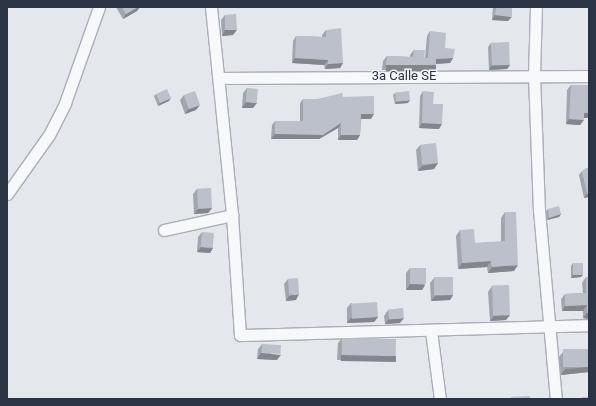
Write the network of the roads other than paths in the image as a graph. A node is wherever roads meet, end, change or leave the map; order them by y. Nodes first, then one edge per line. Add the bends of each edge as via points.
1 (99, 7) edge
2 (211, 7) edge
3 (536, 7) edge
4 (534, 75) junction
5 (589, 76) edge
6 (219, 78) junction
7 (7, 194) edge
8 (232, 215) junction
9 (164, 230) dead end
10 (549, 325) junction
11 (589, 325) edge
12 (431, 331) junction
13 (440, 399) edge
14 (556, 399) edge

1 - 7 street via 65,103 49,135
2 - 6 street
3 - 4 street
4 - 5 street, 3a Calle SE
4 - 6 street, 3a Calle SE
4 - 10 street via 539,210
6 - 8 street
8 - 9 street
8 - 12 street via 240,335
10 - 11 street
10 - 12 street
10 - 14 street
12 - 13 street

